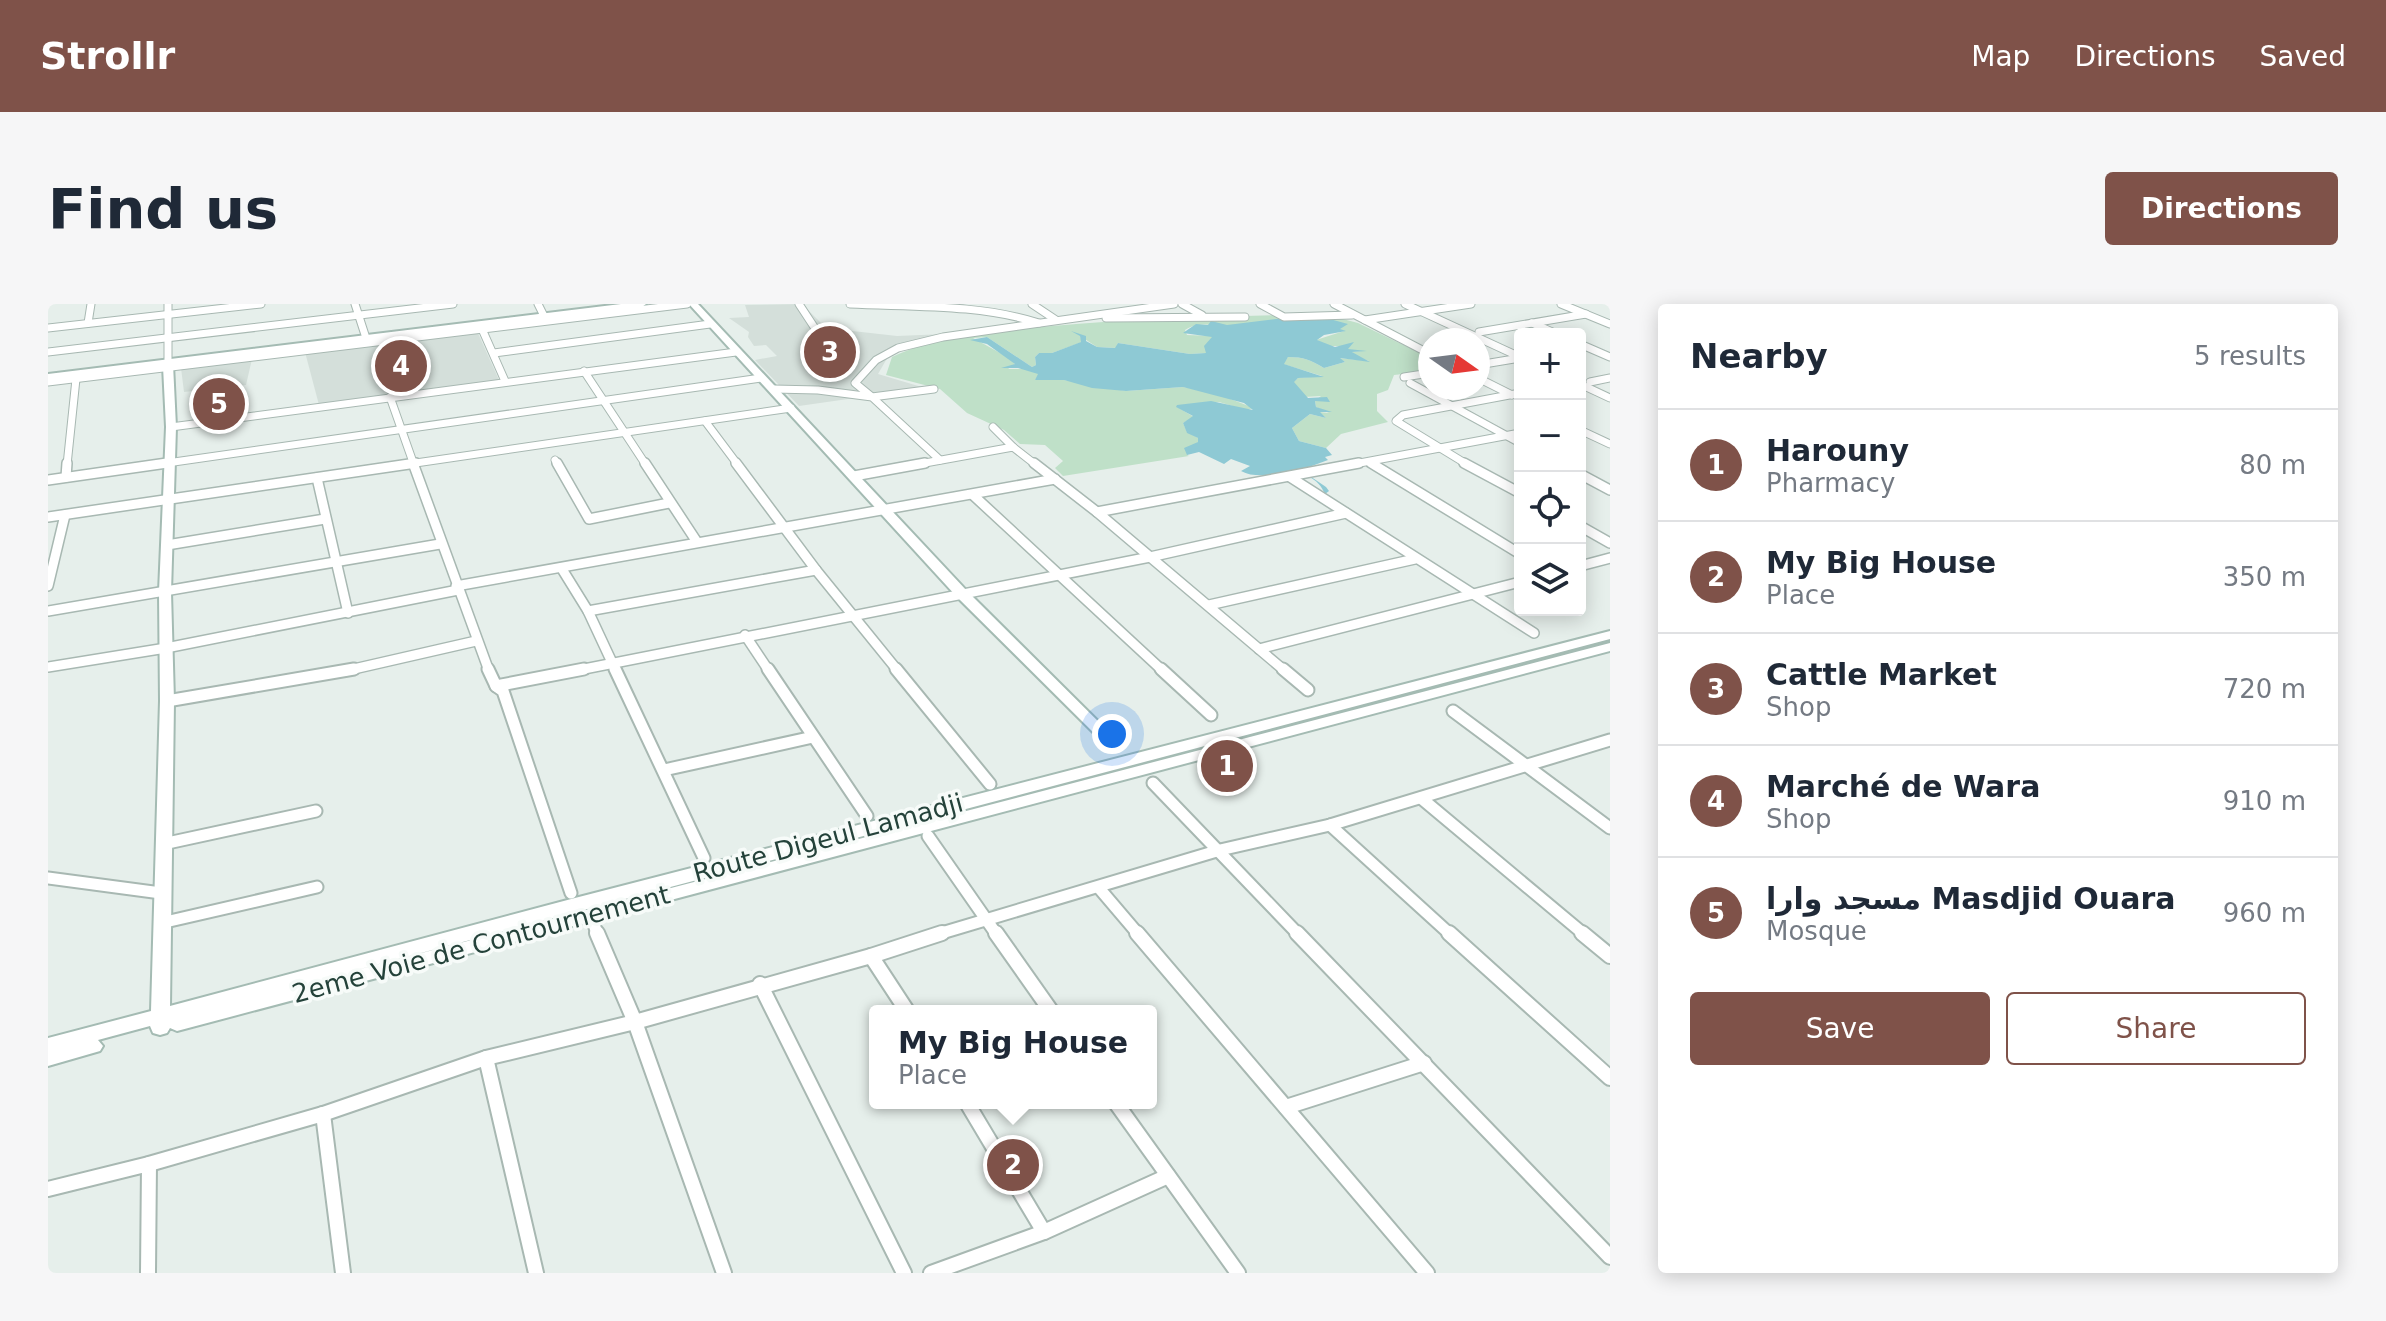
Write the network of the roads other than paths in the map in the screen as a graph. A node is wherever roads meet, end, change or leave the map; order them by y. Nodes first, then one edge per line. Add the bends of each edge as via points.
1 (91, 304) edge
2 (168, 304) edge
3 (261, 304) edge
4 (355, 304) edge
5 (453, 304) edge
6 (538, 304) edge
7 (642, 304) edge
8 (690, 304) edge
9 (799, 304) edge
10 (850, 304) edge
11 (1032, 304) edge
12 (1106, 304) edge
13 (1174, 304) edge
14 (1182, 304) edge
15 (1260, 304) edge
16 (1334, 304) edge
17 (1405, 304) edge
18 (1418, 304) edge
19 (1471, 304) edge
20 (1561, 304) edge
21 (1118, 311) junction
22 (1428, 312) junction
23 (1355, 314) junction
24 (1586, 314) junction
25 (168, 315) junction
26 (359, 315) junction
27 (1202, 315) junction
28 (544, 316) junction
29 (1081, 317) junction
30 (1245, 317) dead end
31 (1056, 320) junction
32 (1365, 320) junction
33 (88, 323) junction
34 (1531, 323) junction
35 (710, 324) junction
36 (1044, 324) junction
37 (1610, 324) edge
38 (48, 328) edge
39 (1469, 328) edge
40 (1543, 328) edge
41 (482, 329) junction
42 (1490, 330) edge
43 (1490, 337) edge
44 (167, 338) junction
45 (366, 338) junction
46 (822, 339) dead end
47 (1514, 347) edge
48 (1586, 347) edge
49 (1418, 348) edge
50 (48, 352) edge
51 (736, 352) junction
52 (494, 353) junction
53 (1514, 355) edge
54 (1610, 357) edge
55 (1514, 359) edge
56 (1490, 363) edge
57 (168, 365) junction
58 (584, 371) junction
59 (1418, 377) edge
60 (761, 378) junction
61 (1610, 378) edge
62 (76, 379) junction
63 (48, 380) edge
64 (1586, 380) edge
65 (505, 381) junction
66 (1590, 382) junction
67 (1490, 384) edge
68 (1418, 387) edge
69 (1586, 387) edge
70 (773, 389) junction
71 (934, 389) dead end
72 (1610, 391) edge
73 (1514, 395) edge
74 (1514, 396) edge
75 (390, 397) junction
76 (872, 397) junction
77 (1610, 398) edge
78 (1440, 400) edge
79 (602, 401) junction
80 (1450, 406) junction
81 (791, 408) junction
82 (705, 421) junction
83 (171, 427) junction
84 (993, 427) dead end
85 (403, 431) junction
86 (623, 432) junction
87 (1586, 433) edge
88 (1514, 434) edge
89 (1507, 436) junction
90 (1514, 440) edge
91 (1610, 444) edge
92 (1013, 447) junction
93 (1438, 449) junction
94 (555, 460) dead end
95 (940, 460) junction
96 (414, 461) junction
97 (1369, 462) junction
98 (170, 463) junction
99 (854, 476) junction
100 (66, 477) junction
101 (1290, 477) junction
102 (1586, 477) edge
103 (317, 478) junction
104 (1055, 479) junction
105 (48, 480) edge
106 (1514, 490) edge
107 (1610, 490) edge
108 (973, 495) junction
109 (168, 499) junction
110 (669, 503) junction
111 (888, 511) junction
112 (1097, 512) junction
113 (1346, 513) junction
114 (65, 515) junction
115 (48, 517) edge
116 (325, 519) junction
117 (784, 528) junction
118 (1586, 529) edge
119 (697, 542) junction
120 (1610, 543) edge
121 (440, 544) junction
122 (167, 545) junction
123 (1514, 550) edge
124 (1150, 557) junction
125 (1610, 558) edge
126 (1415, 559) junction
127 (337, 561) junction
128 (1586, 564) edge
129 (562, 569) junction
130 (816, 570) junction
131 (1062, 574) junction
132 (1514, 583) edge
133 (48, 586) edge
134 (457, 588) junction
135 (165, 592) junction
136 (962, 594) junction
137 (1471, 594) junction
138 (1209, 605) junction
139 (48, 611) edge
140 (588, 611) junction
141 (348, 613) junction
142 (854, 614) junction
143 (1534, 633) dead end
144 (745, 635) junction
145 (1610, 635) edge
146 (476, 641) junction
147 (1610, 647) edge
148 (166, 648) junction
149 (1259, 649) junction
150 (613, 664) junction
151 (48, 667) edge
152 (496, 686) junction
153 (1308, 690) dead end
154 (167, 701) junction
155 (1453, 711) dead end
156 (1211, 715) dead end
157 (813, 737) junction
158 (1610, 740) edge
159 (1115, 746) dead end
160 (1525, 765) junction
161 (664, 770) junction
162 (1153, 783) dead end
163 (990, 784) dead end
164 (1421, 798) junction
165 (316, 811) dead end
166 (867, 816) dead end
167 (1330, 825) junction
168 (1610, 828) edge
169 (928, 836) dead end
170 (163, 844) junction
171 (1220, 850) junction
172 (704, 858) dead end
173 (48, 878) edge
174 (317, 887) dead end
175 (1099, 888) junction
176 (161, 893) junction
177 (571, 893) dead end
178 (986, 918) junction
179 (161, 923) junction
180 (594, 925) dead end
181 (871, 956) junction
182 (1610, 956) edge
183 (760, 984) junction
184 (903, 1005) edge
185 (1047, 1005) edge
186 (635, 1022) junction
187 (160, 1023) junction
188 (48, 1046) edge
189 (48, 1058) edge
190 (486, 1058) junction
191 (1424, 1063) junction
192 (1610, 1078) edge
193 (1286, 1107) junction
194 (971, 1109) edge
195 (1120, 1109) edge
196 (323, 1114) junction
197 (149, 1164) junction
198 (1168, 1176) junction
199 (48, 1189) edge
200 (1044, 1232) junction
201 (1610, 1257) edge
202 (148, 1273) edge
203 (343, 1273) edge
204 (536, 1273) edge
205 (724, 1273) edge
206 (904, 1273) edge
207 (931, 1273) edge
208 (1238, 1273) edge
209 (1427, 1273) edge

1 - 33 street
2 - 25 street
3 - 25 street
4 - 26 street
5 - 26 street
6 - 28 street
7 - 28 street
8 - 35 street
8 - 41 street
9 - 46 street
10 - 36 street via 1010,314
11 - 31 street
12 - 21 street
13 - 21 street
14 - 27 street
15 - 23 street via 1284,317
16 - 23 street
17 - 22 street
18 - 22 street
19 - 22 street
20 - 24 street
21 - 29 street
22 - 32 street
22 - 39 street
22 - 53 street
23 - 32 street
24 - 34 street
24 - 37 street
25 - 33 street
25 - 44 street
26 - 44 street
26 - 45 street
27 - 29 street
27 - 30 street
28 - 45 street
29 - 31 street
31 - 36 street
32 - 49 street
33 - 38 street
34 - 40 street
34 - 42 street
35 - 51 street
35 - 52 street
36 - 76 street via 898,348 876,360 855,383
41 - 52 street
41 - 57 street
43 - 47 street
44 - 50 street
44 - 57 street
45 - 57 street
48 - 54 street
51 - 58 street
51 - 60 street
52 - 65 street
55 - 56 street
57 - 62 street
57 - 63 street
57 - 83 street
58 - 65 street
58 - 79 street
59 - 68 street via 1407,380
60 - 70 street
60 - 79 street
61 - 66 street
62 - 63 street
62 - 100 street
64 - 66 street
65 - 75 street
66 - 72 street
67 - 73 street
69 - 77 street
70 - 76 street
70 - 81 street
71 - 76 street
74 - 80 street
75 - 83 street
75 - 85 street
76 - 95 street
78 - 80 street
79 - 85 street
79 - 86 street
80 - 89 street
80 - 93 street via 1396,421
81 - 82 street
81 - 99 street
82 - 86 street
82 - 117 street
83 - 98 street
84 - 92 street
85 - 96 street
85 - 98 street
86 - 96 street
86 - 110 street
87 - 91 street
88 - 89 street
89 - 90 street
89 - 93 street
92 - 95 street
92 - 104 street
93 - 97 street
93 - 106 street
94 - 110 street via 589,519
95 - 99 street
96 - 103 street
96 - 121 street
97 - 101 street
97 - 123 street
98 - 100 street
98 - 109 street
99 - 111 street
100 - 105 street
101 - 112 street
101 - 113 street
102 - 107 street
103 - 109 street
103 - 116 street
104 - 108 street
104 - 112 street
108 - 111 street
108 - 131 street
109 - 114 street
109 - 122 street
110 - 119 street
111 - 117 street
111 - 136 street
112 - 124 street
113 - 124 street
113 - 126 street
114 - 115 street
114 - 133 street
116 - 122 street
116 - 127 street
117 - 119 street
117 - 130 street
118 - 120 street
119 - 129 street
121 - 127 street
121 - 134 street
122 - 135 street
124 - 131 street
124 - 138 street
125 - 128 street
126 - 137 street
126 - 138 street
127 - 135 street
127 - 141 street
129 - 134 street
129 - 140 street
130 - 140 street
130 - 142 street
131 - 136 street
131 - 156 street
132 - 137 street
134 - 141 street
134 - 146 street
135 - 139 street
135 - 148 street
136 - 142 street
136 - 159 street
137 - 143 street
137 - 149 street
138 - 149 street
140 - 150 street
141 - 148 street
142 - 144 street
142 - 163 street
144 - 150 street
144 - 157 street
145 - 187 street, Route Digeul Lamadji via 575,904
146 - 152 street
146 - 154 street via 330,674
147 - 187 street, 2eme Voie de Contournement
148 - 151 street
148 - 154 street
149 - 153 street
150 - 152 street
150 - 161 street
152 - 177 street via 503,691
154 - 170 street
155 - 160 street
157 - 161 street
157 - 166 street
158 - 160 street
160 - 164 street
160 - 168 street
161 - 172 street
162 - 171 street
164 - 167 street
164 - 182 street
165 - 170 street
167 - 171 street
167 - 192 street
169 - 178 street
170 - 176 street
171 - 175 street
171 - 191 street
173 - 176 street
174 - 179 street
175 - 178 street
175 - 193 street
176 - 179 street
178 - 181 street
178 - 185 street
179 - 187 street
180 - 186 street
181 - 183 street
181 - 184 street
183 - 186 street
183 - 206 street
186 - 190 street
186 - 205 street
187 - 188 street, Route Digeul Lamadji
187 - 189 street, 2eme Voie de Contournement
190 - 196 street
190 - 204 street
191 - 193 street
191 - 201 street
193 - 209 street
194 - 200 street
195 - 198 street
196 - 197 street
196 - 203 street
197 - 199 street
197 - 202 street
198 - 200 street
198 - 208 street
200 - 207 street

